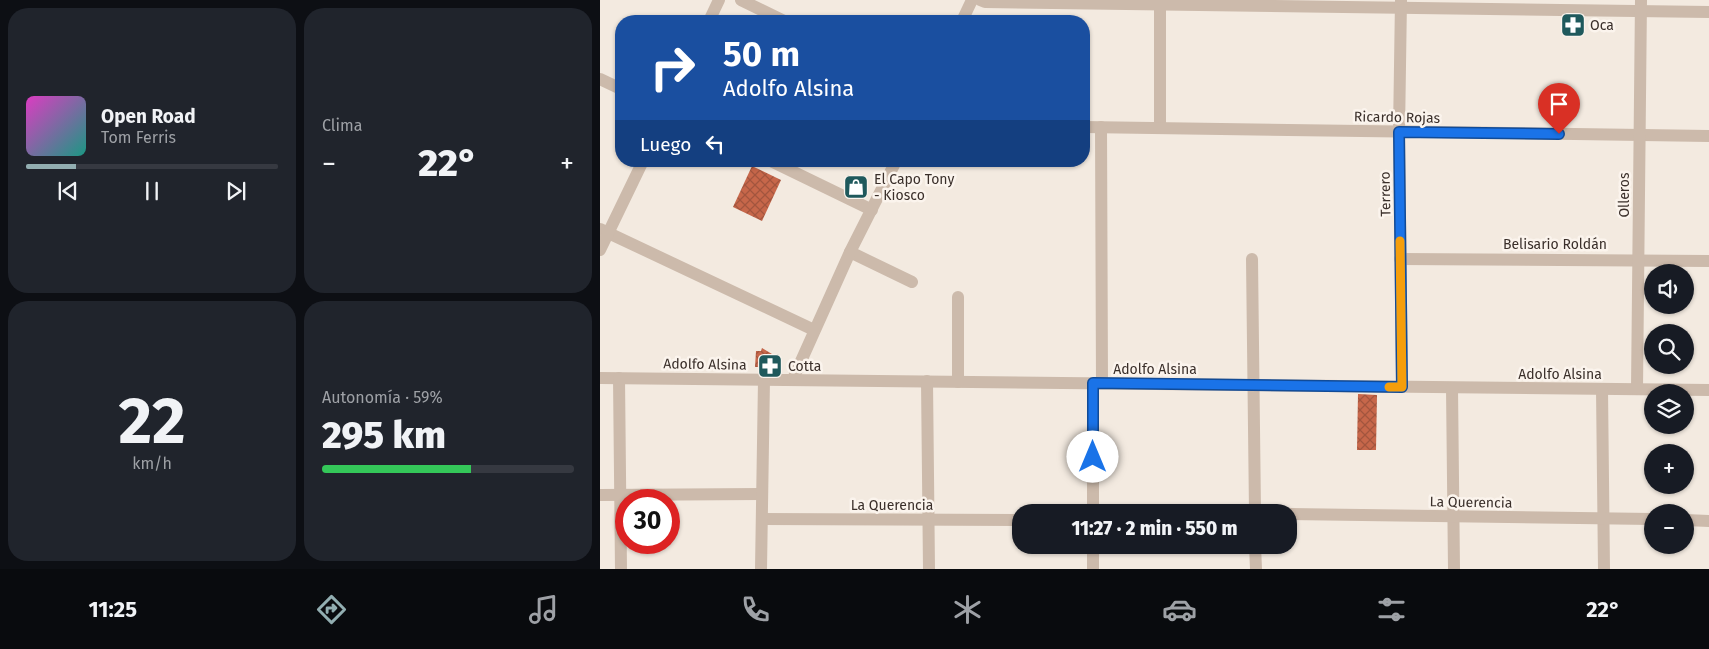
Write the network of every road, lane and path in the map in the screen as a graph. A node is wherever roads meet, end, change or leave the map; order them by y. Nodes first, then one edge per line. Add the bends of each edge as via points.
1 (719, 0) edge
2 (741, 0) edge
3 (972, 0) edge
4 (980, 0) edge
5 (1160, 2) edge
6 (1401, 4) edge
7 (1641, 6) edge
8 (1709, 12) edge
9 (712, 15) edge
10 (772, 15) edge
11 (965, 15) edge
12 (600, 79) edge
13 (615, 87) edge
14 (1090, 127) edge
15 (1101, 127) junction
16 (1160, 128) junction
17 (1399, 132) junction
18 (1639, 135) junction
19 (1709, 136) edge
20 (640, 167) edge
21 (782, 167) edge
22 (893, 167) edge
23 (872, 210) junction
24 (604, 231) edge
25 (600, 250) edge
26 (850, 252) junction
27 (1252, 259) dead end
28 (1400, 259) junction
29 (1638, 259) junction
30 (1709, 260) edge
31 (912, 282) dead end
32 (958, 297) dead end
33 (814, 330) junction
34 (600, 378) edge
35 (619, 378) junction
36 (792, 379) junction
37 (764, 380) junction
38 (927, 381) junction
39 (958, 382) junction
40 (1097, 383) junction
41 (1253, 384) junction
42 (1402, 387) junction
43 (1452, 388) junction
44 (1602, 389) junction
45 (1636, 389) junction
46 (1709, 390) edge
47 (619, 489) edge
48 (615, 494) edge
49 (680, 494) edge
50 (762, 494) junction
51 (600, 495) edge
52 (1093, 504) edge
53 (1255, 504) edge
54 (1297, 514) edge
55 (1453, 517) junction
56 (1604, 518) junction
57 (762, 519) junction
58 (1644, 519) edge
59 (929, 520) junction
60 (1012, 520) edge
61 (1694, 520) edge
62 (1709, 521) edge
63 (621, 554) edge
64 (1093, 554) edge
65 (1255, 554) edge
66 (621, 569) edge
67 (760, 569) edge
68 (929, 569) edge
69 (1093, 569) edge
70 (1256, 569) edge
71 (1454, 569) edge
72 (1604, 569) edge

1 - 9 street
2 - 10 street
3 - 11 street
4 - 5 street
5 - 6 street
5 - 16 street
6 - 7 street
6 - 17 street, Terrero
7 - 8 street
7 - 18 street, Olleros
12 - 13 street
14 - 15 street, Ricardo Rojas
15 - 16 street, Ricardo Rojas
15 - 40 street
16 - 17 street, Ricardo Rojas
17 - 18 street, Ricardo Rojas
17 - 28 street, Terrero
18 - 19 street, Ricardo Rojas
18 - 29 street, Olleros
20 - 24 street
21 - 23 street
22 - 23 street
23 - 26 street
24 - 25 street
24 - 33 street
26 - 31 street
26 - 33 street
27 - 41 street
28 - 29 street, Belisario Roldán
28 - 42 street, Terrero
29 - 30 street, Belisario Roldán
29 - 45 street, Olleros
32 - 39 street
33 - 36 street
34 - 35 street, Adolfo Alsina
35 - 37 street, Adolfo Alsina
35 - 47 street
36 - 37 street, Adolfo Alsina
36 - 38 street, Adolfo Alsina
37 - 50 street
38 - 39 street, Adolfo Alsina
38 - 59 street
39 - 40 street, Adolfo Alsina
40 - 41 street, Adolfo Alsina
40 - 52 street
41 - 42 street, Adolfo Alsina
41 - 53 street
42 - 43 street, Adolfo Alsina
43 - 44 street, Adolfo Alsina
43 - 55 street
44 - 45 street, Adolfo Alsina
44 - 56 street
45 - 46 street, Adolfo Alsina
48 - 51 street
49 - 50 street
50 - 57 street
54 - 55 street, La Querencia
55 - 56 street, La Querencia
55 - 71 street
56 - 58 street, La Querencia
56 - 72 street
57 - 59 street, La Querencia
57 - 67 street
59 - 60 street, La Querencia
59 - 68 street
61 - 62 street
63 - 66 street
64 - 69 street
65 - 70 street

